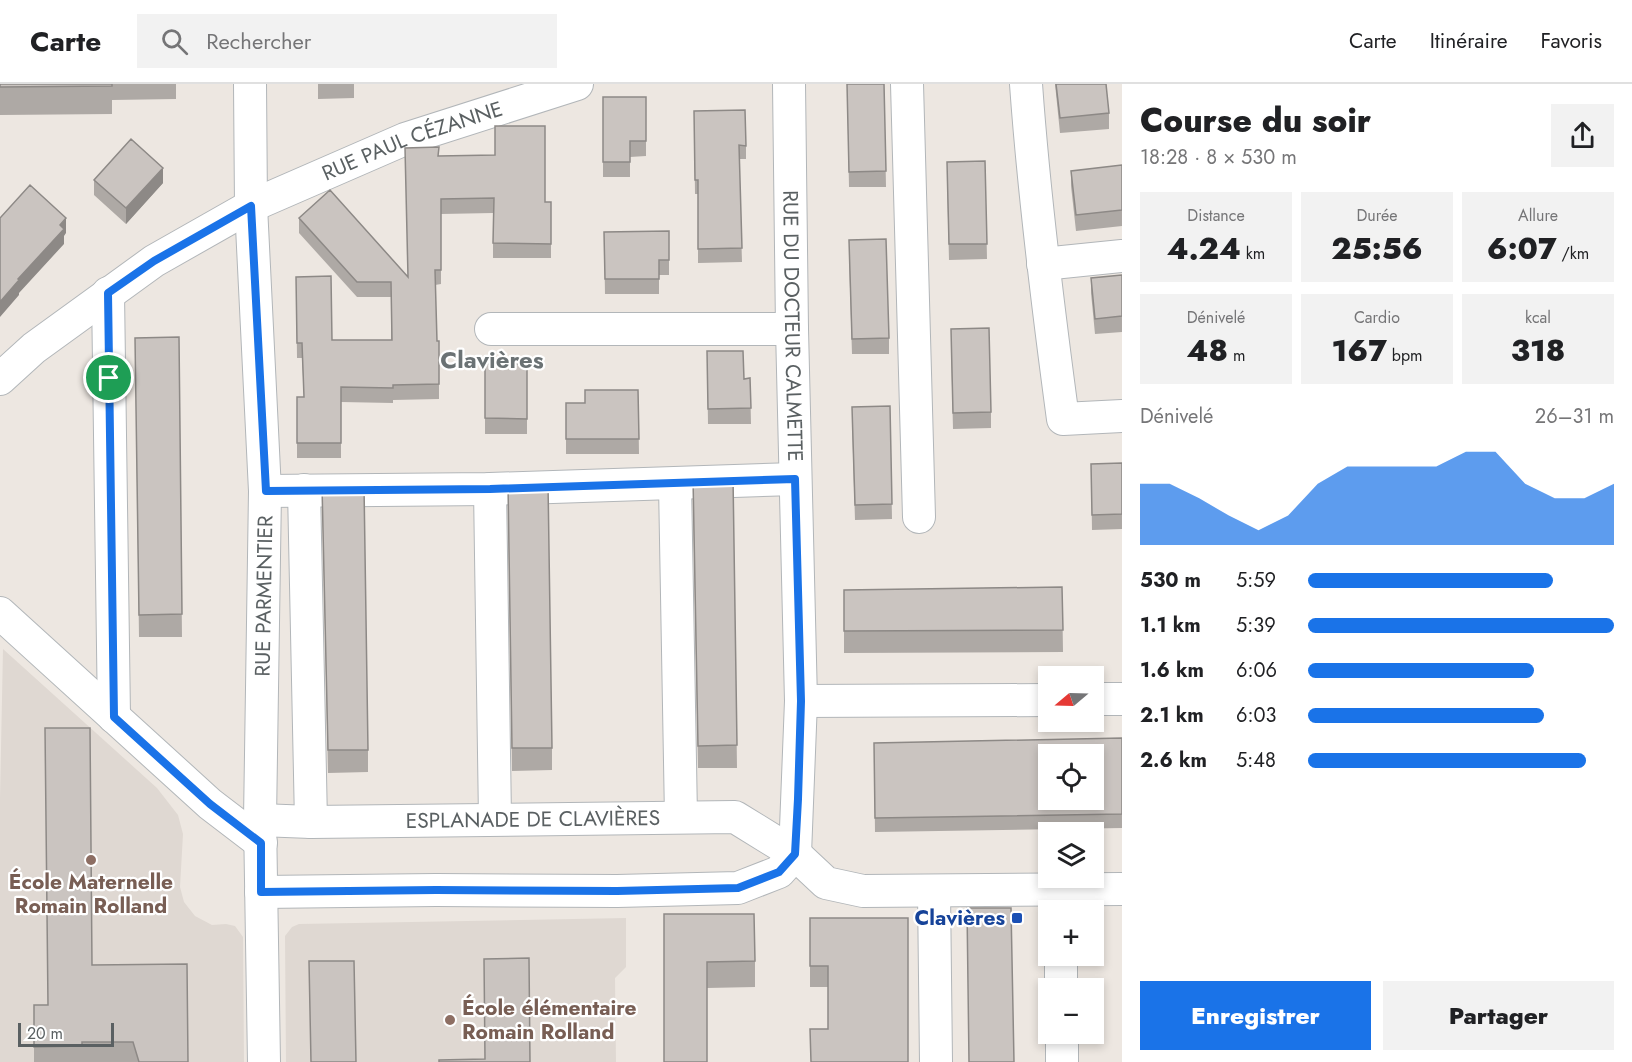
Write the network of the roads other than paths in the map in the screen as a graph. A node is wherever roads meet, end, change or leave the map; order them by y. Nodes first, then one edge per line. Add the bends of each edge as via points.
1 (250, 84) edge
2 (577, 84) edge
3 (789, 84) edge
4 (907, 84) edge
5 (1026, 84) edge
6 (251, 206) junction
7 (1122, 256) edge
8 (1043, 264) junction
9 (108, 293) junction
10 (792, 328) junction
11 (491, 329) dead end
12 (0, 379) edge
13 (1122, 416) edge
14 (795, 479) junction
15 (675, 484) junction
16 (490, 489) junction
17 (304, 490) junction
18 (266, 491) junction
19 (920, 517) dead end
20 (0, 613) edge
21 (1104, 699) edge
22 (1122, 699) edge
23 (1038, 700) edge
24 (801, 701) junction
25 (114, 717) junction
26 (681, 817) junction
27 (495, 819) junction
28 (311, 822) junction
29 (260, 832) junction
30 (795, 854) junction
31 (1122, 889) edge
32 (934, 891) junction
33 (261, 892) junction
34 (1060, 900) edge
35 (1062, 1044) edge
36 (264, 1062) edge
37 (936, 1062) edge
38 (1062, 1062) edge

1 - 6 street, RUE PARMENTIER
2 - 6 street, RUE PAUL CÉZANNE via 405,139
3 - 10 street, RUE DU DOCTEUR CALMETTE
4 - 19 street
5 - 8 street
6 - 9 street, RUE PAUL CÉZANNE via 154,261
6 - 18 street, RUE PARMENTIER
7 - 8 street
8 - 13 street via 1063,419
9 - 12 street, RUE PAUL CÉZANNE via 34,348
9 - 25 street
10 - 11 street
10 - 14 street, RUE DU DOCTEUR CALMETTE
14 - 15 street
14 - 24 street, RUE DU DOCTEUR CALMETTE
15 - 16 street
15 - 26 street
16 - 17 street
16 - 27 street
17 - 18 street
17 - 28 street
18 - 29 street, RUE PARMENTIER
20 - 25 street
21 - 22 street
23 - 24 street
24 - 30 street, RUE DU DOCTEUR CALMETTE
25 - 29 street via 210,804
26 - 27 street, ESPLANADE DE CLAVIÈRES
26 - 30 street, ESPLANADE DE CLAVIÈRES via 735,817
27 - 28 street, ESPLANADE DE CLAVIÈRES
28 - 29 street, ESPLANADE DE CLAVIÈRES
29 - 33 street, RUE PARMENTIER
30 - 32 street, ESPLANADE DE CLAVIÈRES via 826,883 863,891
30 - 33 street via 779,872 738,888
31 - 34 street, ESPLANADE DE CLAVIÈRES
32 - 34 street, ESPLANADE DE CLAVIÈRES
32 - 37 street
33 - 36 street, RUE PARMENTIER
35 - 38 street

